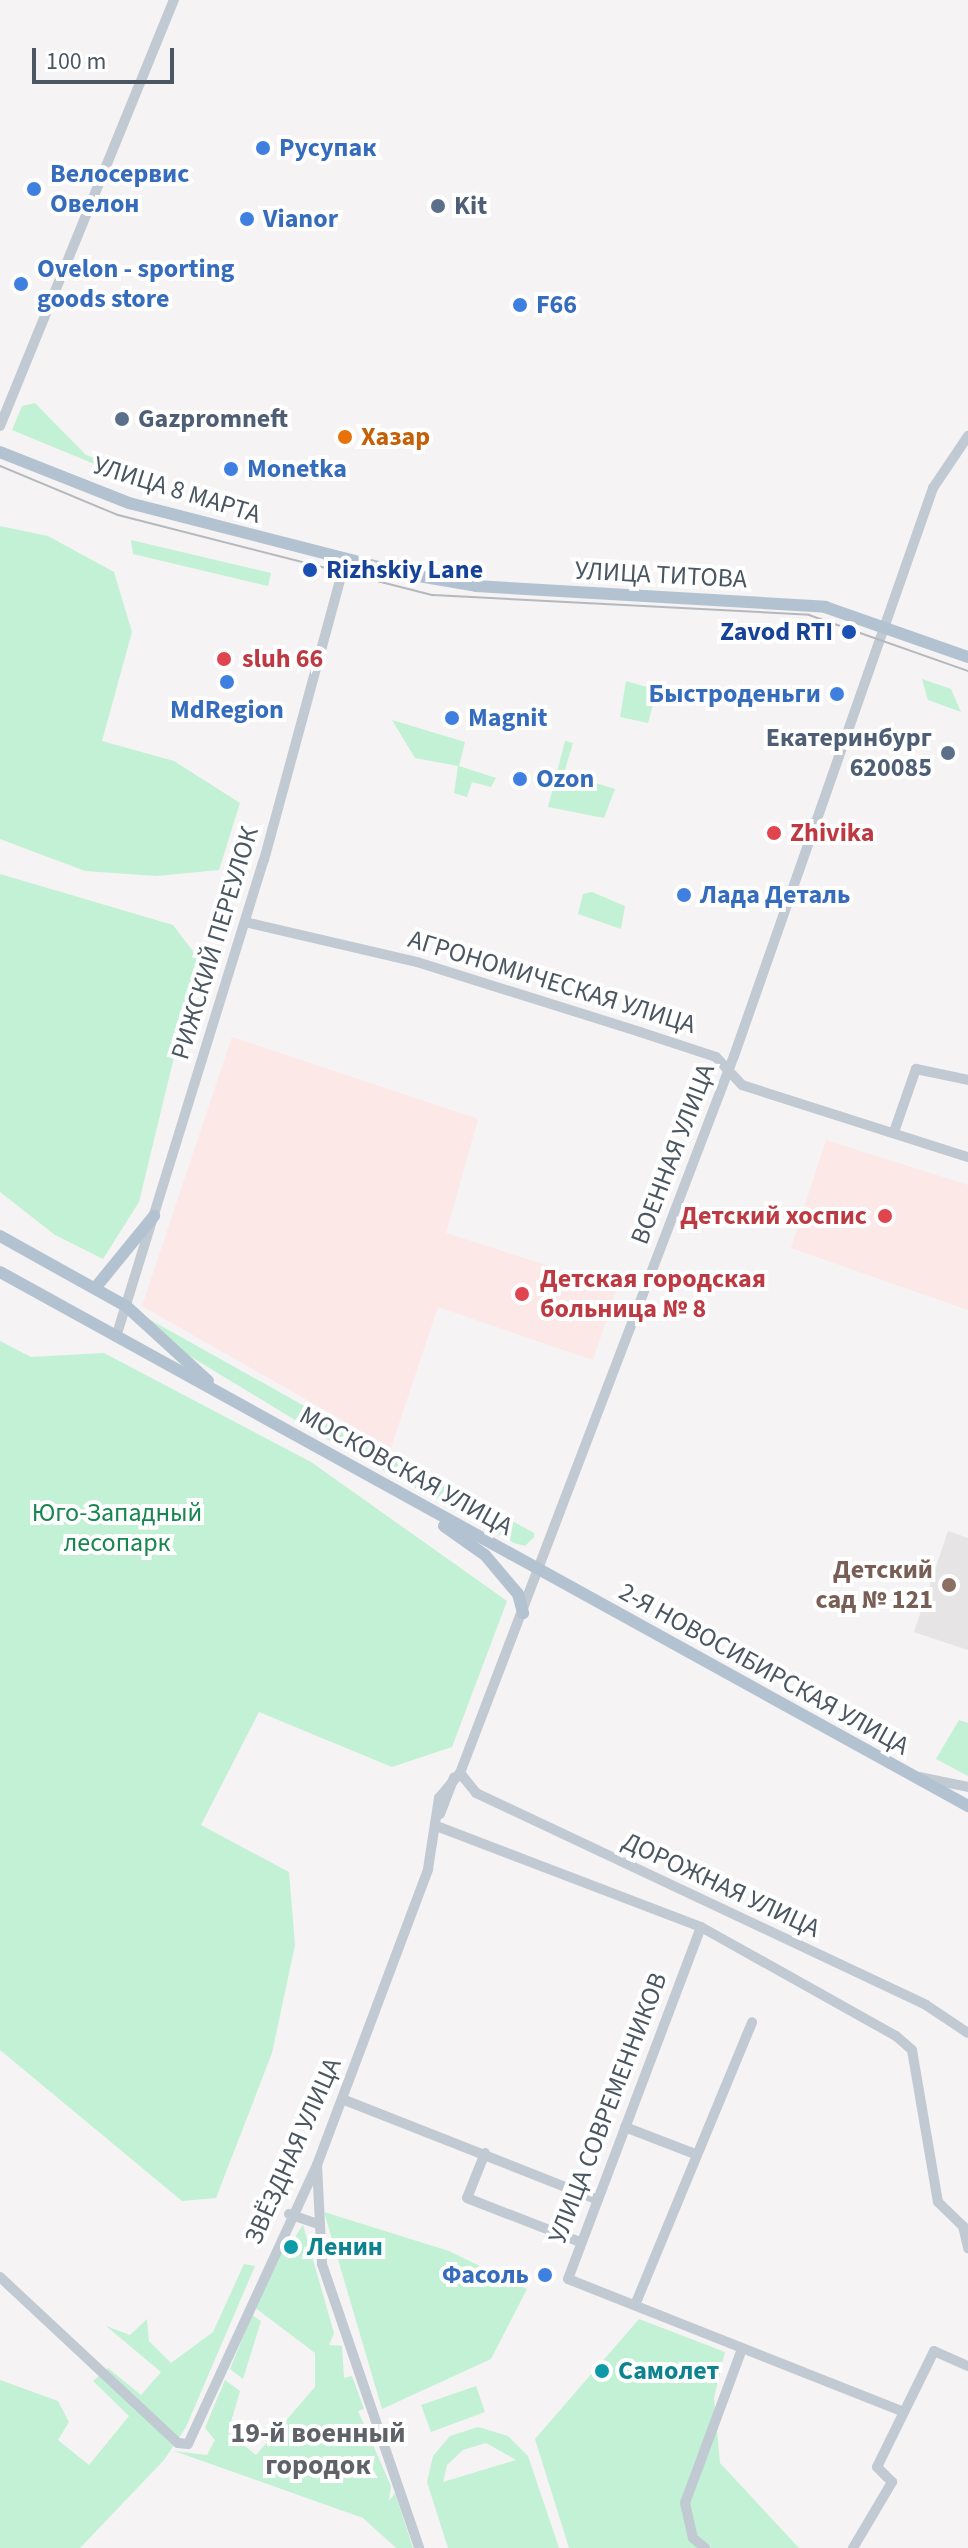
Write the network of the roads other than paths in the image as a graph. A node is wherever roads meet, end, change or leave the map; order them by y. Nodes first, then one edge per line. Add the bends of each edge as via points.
1 (174, 0) edge
2 (0, 426) edge
3 (968, 436) edge
4 (0, 452) edge
5 (346, 559) junction
6 (886, 627) junction
7 (968, 657) edge
8 (245, 922) junction
9 (729, 1070) junction
10 (968, 1080) edge
11 (894, 1132) junction
12 (968, 1157) edge
13 (154, 1216) junction
14 (0, 1236) edge
15 (0, 1272) edge
16 (96, 1287) junction
17 (126, 1306) junction
18 (116, 1337) junction
19 (250, 1410) junction
20 (431, 1511) junction
21 (539, 1571) junction
22 (523, 1613) junction
23 (913, 1775) junction
24 (457, 1776) junction
25 (968, 1787) edge
26 (439, 1798) joint
27 (968, 1806) edge
28 (440, 1814) junction
29 (439, 1827) junction
30 (701, 1927) junction
31 (752, 2022) dead end
32 (968, 2033) edge
33 (342, 2099) junction
34 (625, 2127) junction
35 (485, 2153) junction
36 (695, 2154) junction
37 (317, 2165) junction
38 (598, 2200) junction
39 (289, 2214) junction
40 (315, 2223) junction
41 (580, 2242) junction
42 (968, 2248) edge
43 (0, 2277) edge
44 (635, 2305) junction
45 (742, 2349) junction
46 (968, 2366) edge
47 (904, 2412) junction
48 (419, 2548) edge
49 (705, 2548) edge
50 (853, 2548) edge

1 - 2 street
3 - 6 street, ВОЕННАЯ УЛИЦА via 941,469
4 - 5 main road, УЛИЦА 8 МАРТА via 129,503
5 - 6 main road, УЛИЦА ТИТОВА via 476,586 814,606
5 - 8 street, РИЖСКИЙ ПЕРЕУЛОК
6 - 7 main road, УЛИЦА ТИТОВА
6 - 9 street, ВОЕННАЯ УЛИЦА
8 - 9 street, АГРОНОМИЧЕСКАЯ УЛИЦА via 462,975 716,1057
8 - 13 street, РИЖСКИЙ ПЕРЕУЛОК
9 - 11 street, АГРОНОМИЧЕСКАЯ УЛИЦА via 742,1085
9 - 21 street, ВОЕННАЯ УЛИЦА
10 - 11 street via 916,1069
11 - 12 street, АГРОНОМИЧЕСКАЯ УЛИЦА
13 - 16 main road
13 - 17 street, РИЖСКИЙ ПЕРЕУЛОК
14 - 16 main road, МОСКОВСКАЯ УЛИЦА
15 - 18 main road, МОСКОВСКАЯ УЛИЦА
16 - 17 main road, МОСКОВСКАЯ УЛИЦА
17 - 18 street, РИЖСКИЙ ПЕРЕУЛОК
17 - 19 main road, МОСКОВСКАЯ УЛИЦА via 176,1356
18 - 19 main road, МОСКОВСКАЯ УЛИЦА
19 - 20 main road, МОСКОВСКАЯ УЛИЦА
20 - 21 main road, МОСКОВСКАЯ УЛИЦА
20 - 22 main road via 485,1555 518,1594
21 - 22 street, ВОЕННАЯ УЛИЦА
21 - 23 main road, 2-Я НОВОСИБИРСКАЯ УЛИЦА
22 - 24 street, ВОЕННАЯ УЛИЦА
23 - 25 street
23 - 27 main road, 2-Я НОВОСИБИРСКАЯ УЛИЦА
24 - 26 street, ВОЕННАЯ УЛИЦА
24 - 28 street, ВОЕННАЯ УЛИЦА via 451,1801
24 - 32 street, ДОРОЖНАЯ УЛИЦА via 476,1793 926,2005
26 - 28 street, ЗВЁЗДНАЯ УЛИЦА
28 - 29 street, ЗВЁЗДНАЯ УЛИЦА
29 - 30 street
29 - 33 street, ЗВЁЗДНАЯ УЛИЦА
30 - 34 street, УЛИЦА СОВРЕМЕННИКОВ
30 - 42 street via 860,2012 912,2050 942,2194 938,2202 963,2226
31 - 36 street
33 - 35 street
33 - 37 street, ЗВЁЗДНАЯ УЛИЦА
34 - 36 street
34 - 38 street, УЛИЦА СОВРЕМЕННИКОВ
35 - 38 street
35 - 41 street via 467,2198
36 - 44 street
37 - 39 street, ЗВЁЗДНАЯ УЛИЦА
37 - 40 street
38 - 41 street, УЛИЦА СОВРЕМЕННИКОВ
39 - 40 street
39 - 43 street, ЗВЁЗДНАЯ УЛИЦА via 201,2426 188,2444 178,2443
40 - 48 street via 326,2278
41 - 44 street, УЛИЦА СОВРЕМЕННИКОВ via 572,2286
44 - 45 street, УЛИЦА СОВРЕМЕННИКОВ
45 - 47 street, УЛИЦА СОВРЕМЕННИКОВ
45 - 49 street via 685,2503 693,2538
46 - 47 street via 934,2351
47 - 50 street via 877,2467 892,2482

